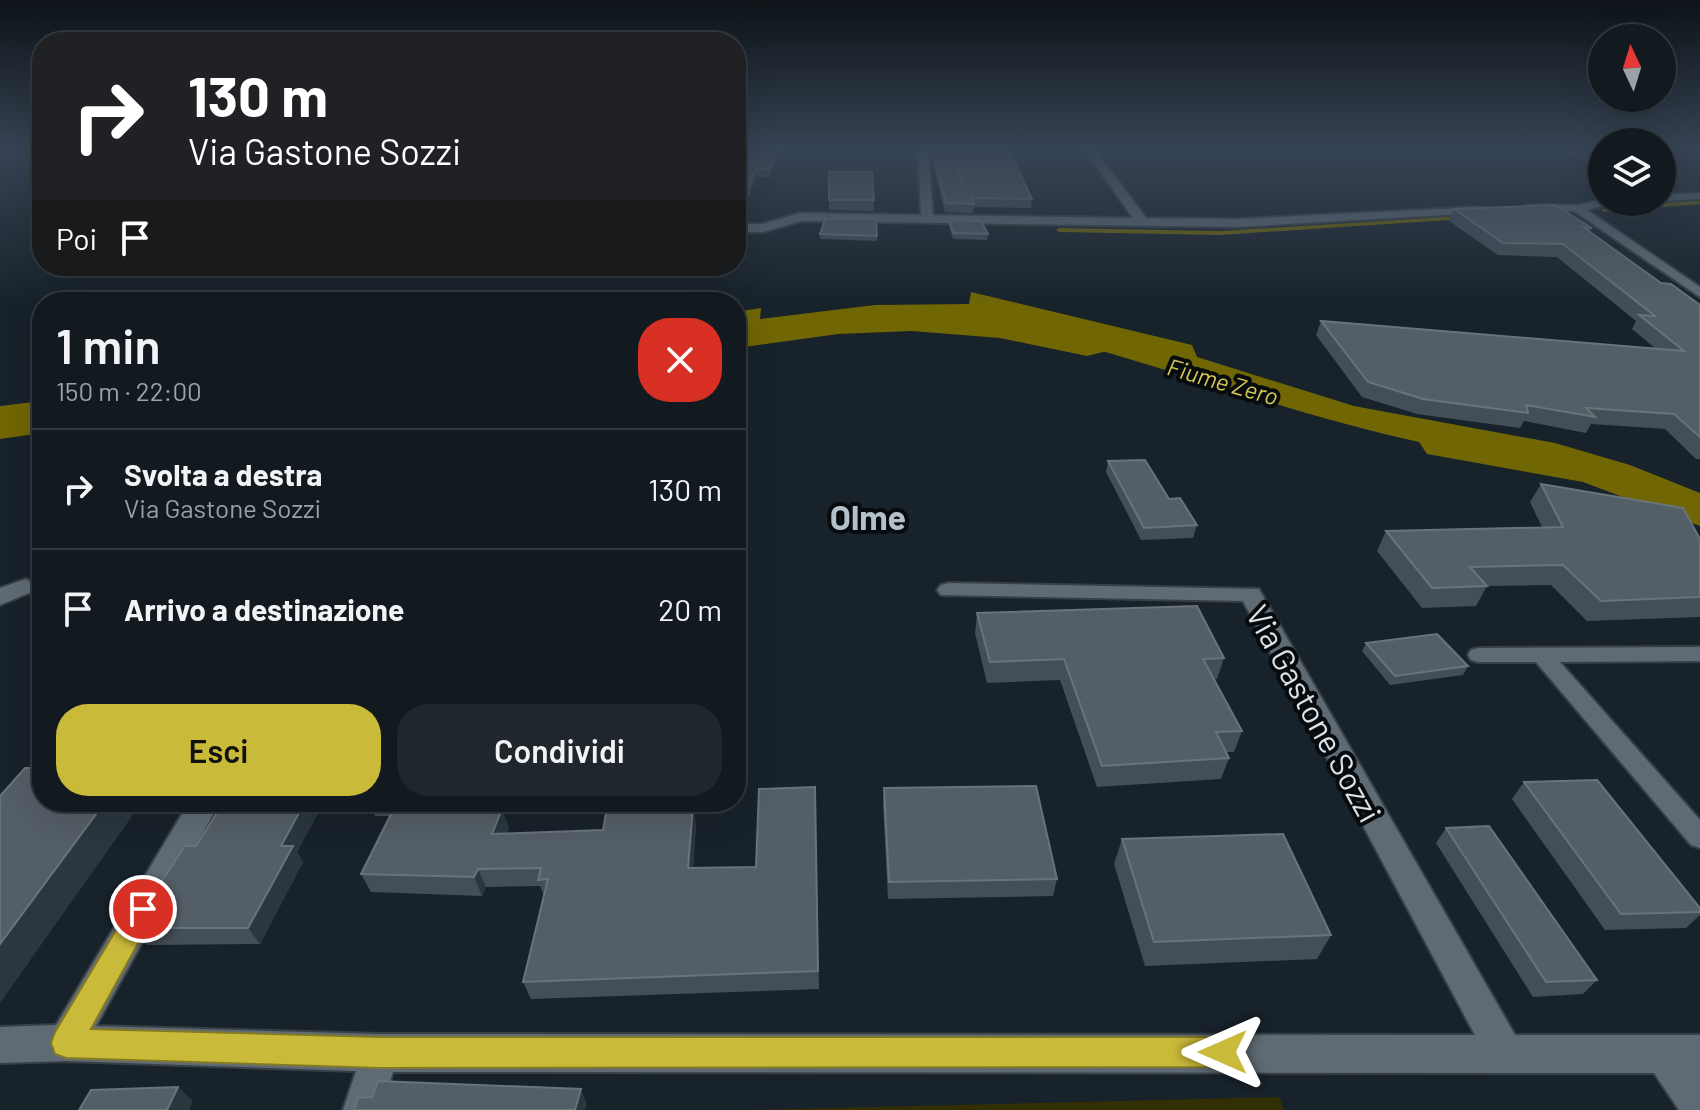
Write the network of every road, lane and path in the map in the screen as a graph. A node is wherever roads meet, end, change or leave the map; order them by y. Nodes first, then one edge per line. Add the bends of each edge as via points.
1 (926, 202) edge
2 (1128, 202) edge
3 (1588, 206) edge
4 (1518, 208) edge
5 (1577, 208) junction
6 (1487, 210) edge
7 (927, 219) junction
8 (1143, 223) junction
9 (746, 228) edge
10 (1700, 293) edge
11 (26, 586) dead end
12 (949, 590) dead end
13 (0, 597) edge
14 (1700, 654) edge
15 (1478, 655) dead end
16 (1542, 655) junction
17 (199, 812) edge
18 (1700, 837) edge
19 (66, 1043) junction
20 (0, 1045) edge
21 (1504, 1052) junction
22 (380, 1053) junction
23 (1682, 1054) edge
24 (1700, 1108) edge
25 (362, 1110) edge

1 - 7 street
2 - 8 street
3 - 5 street
4 - 5 street
5 - 10 street
6 - 8 street
7 - 8 street
7 - 9 street via 800,217
11 - 13 street
12 - 21 street, Via Gastone Sozzi via 1251,594
14 - 16 lane
15 - 16 lane
16 - 18 lane
17 - 19 street
19 - 20 street
19 - 22 street
21 - 22 street
21 - 23 street
22 - 25 street
23 - 24 street

